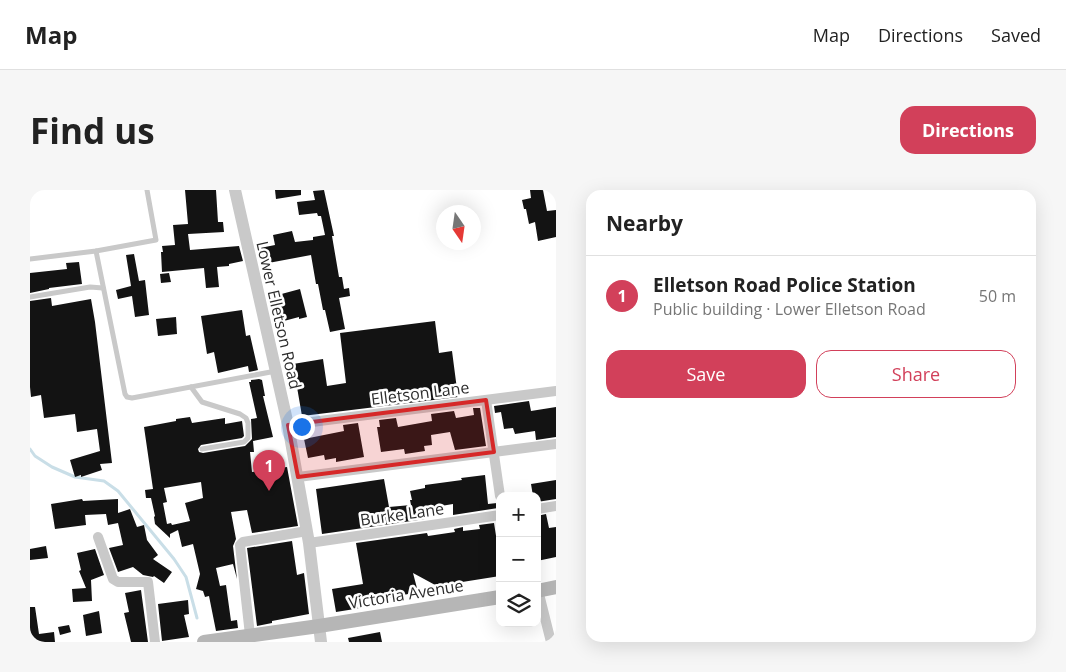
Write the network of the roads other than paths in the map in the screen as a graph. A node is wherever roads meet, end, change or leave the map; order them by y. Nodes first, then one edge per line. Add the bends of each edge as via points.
1 (147, 190) edge
2 (235, 190) edge
3 (96, 251) junction
4 (30, 259) edge
5 (104, 288) junction
6 (30, 297) edge
7 (276, 371) junction
8 (191, 387) junction
9 (556, 391) edge
10 (486, 400) junction
11 (288, 425) junction
12 (556, 444) edge
13 (202, 449) dead end
14 (494, 452) junction
15 (298, 477) junction
16 (499, 492) edge
17 (556, 506) edge
18 (541, 508) edge
19 (496, 515) edge
20 (98, 537) dead end
21 (308, 537) junction
22 (556, 588) edge
23 (541, 590) edge
24 (496, 597) edge
25 (541, 602) edge
26 (319, 626) junction
27 (250, 634) junction
28 (155, 642) edge
29 (204, 642) edge
30 (321, 642) edge
31 (551, 642) edge

1 - 3 lane via 156,240
2 - 7 street, Lower Elletson Road
3 - 4 lane
3 - 5 lane
5 - 6 lane via 90,287
5 - 8 lane via 125,394 132,398
7 - 8 lane
7 - 11 street, Lower Elletson Road
8 - 13 lane via 200,401 240,414 248,423 248,438 244,442
9 - 10 street, Elletson Lane
10 - 11 street, Elletson Lane
10 - 14 street
11 - 15 street, Lower Elletson Road
12 - 14 street
14 - 15 street
14 - 16 street
15 - 21 street, Lower Elletson Road
17 - 18 street
19 - 21 street, Burke Lane
20 - 28 street via 113,579 118,582 148,582
21 - 26 street, Lower Elletson Road
21 - 27 street, Burke Lane via 243,542 240,545
22 - 23 main road
24 - 26 main road, Victoria Avenue
25 - 31 street
26 - 27 main road, Victoria Avenue
26 - 30 street, Lower Elletson Road
27 - 29 main road, Victoria Avenue

